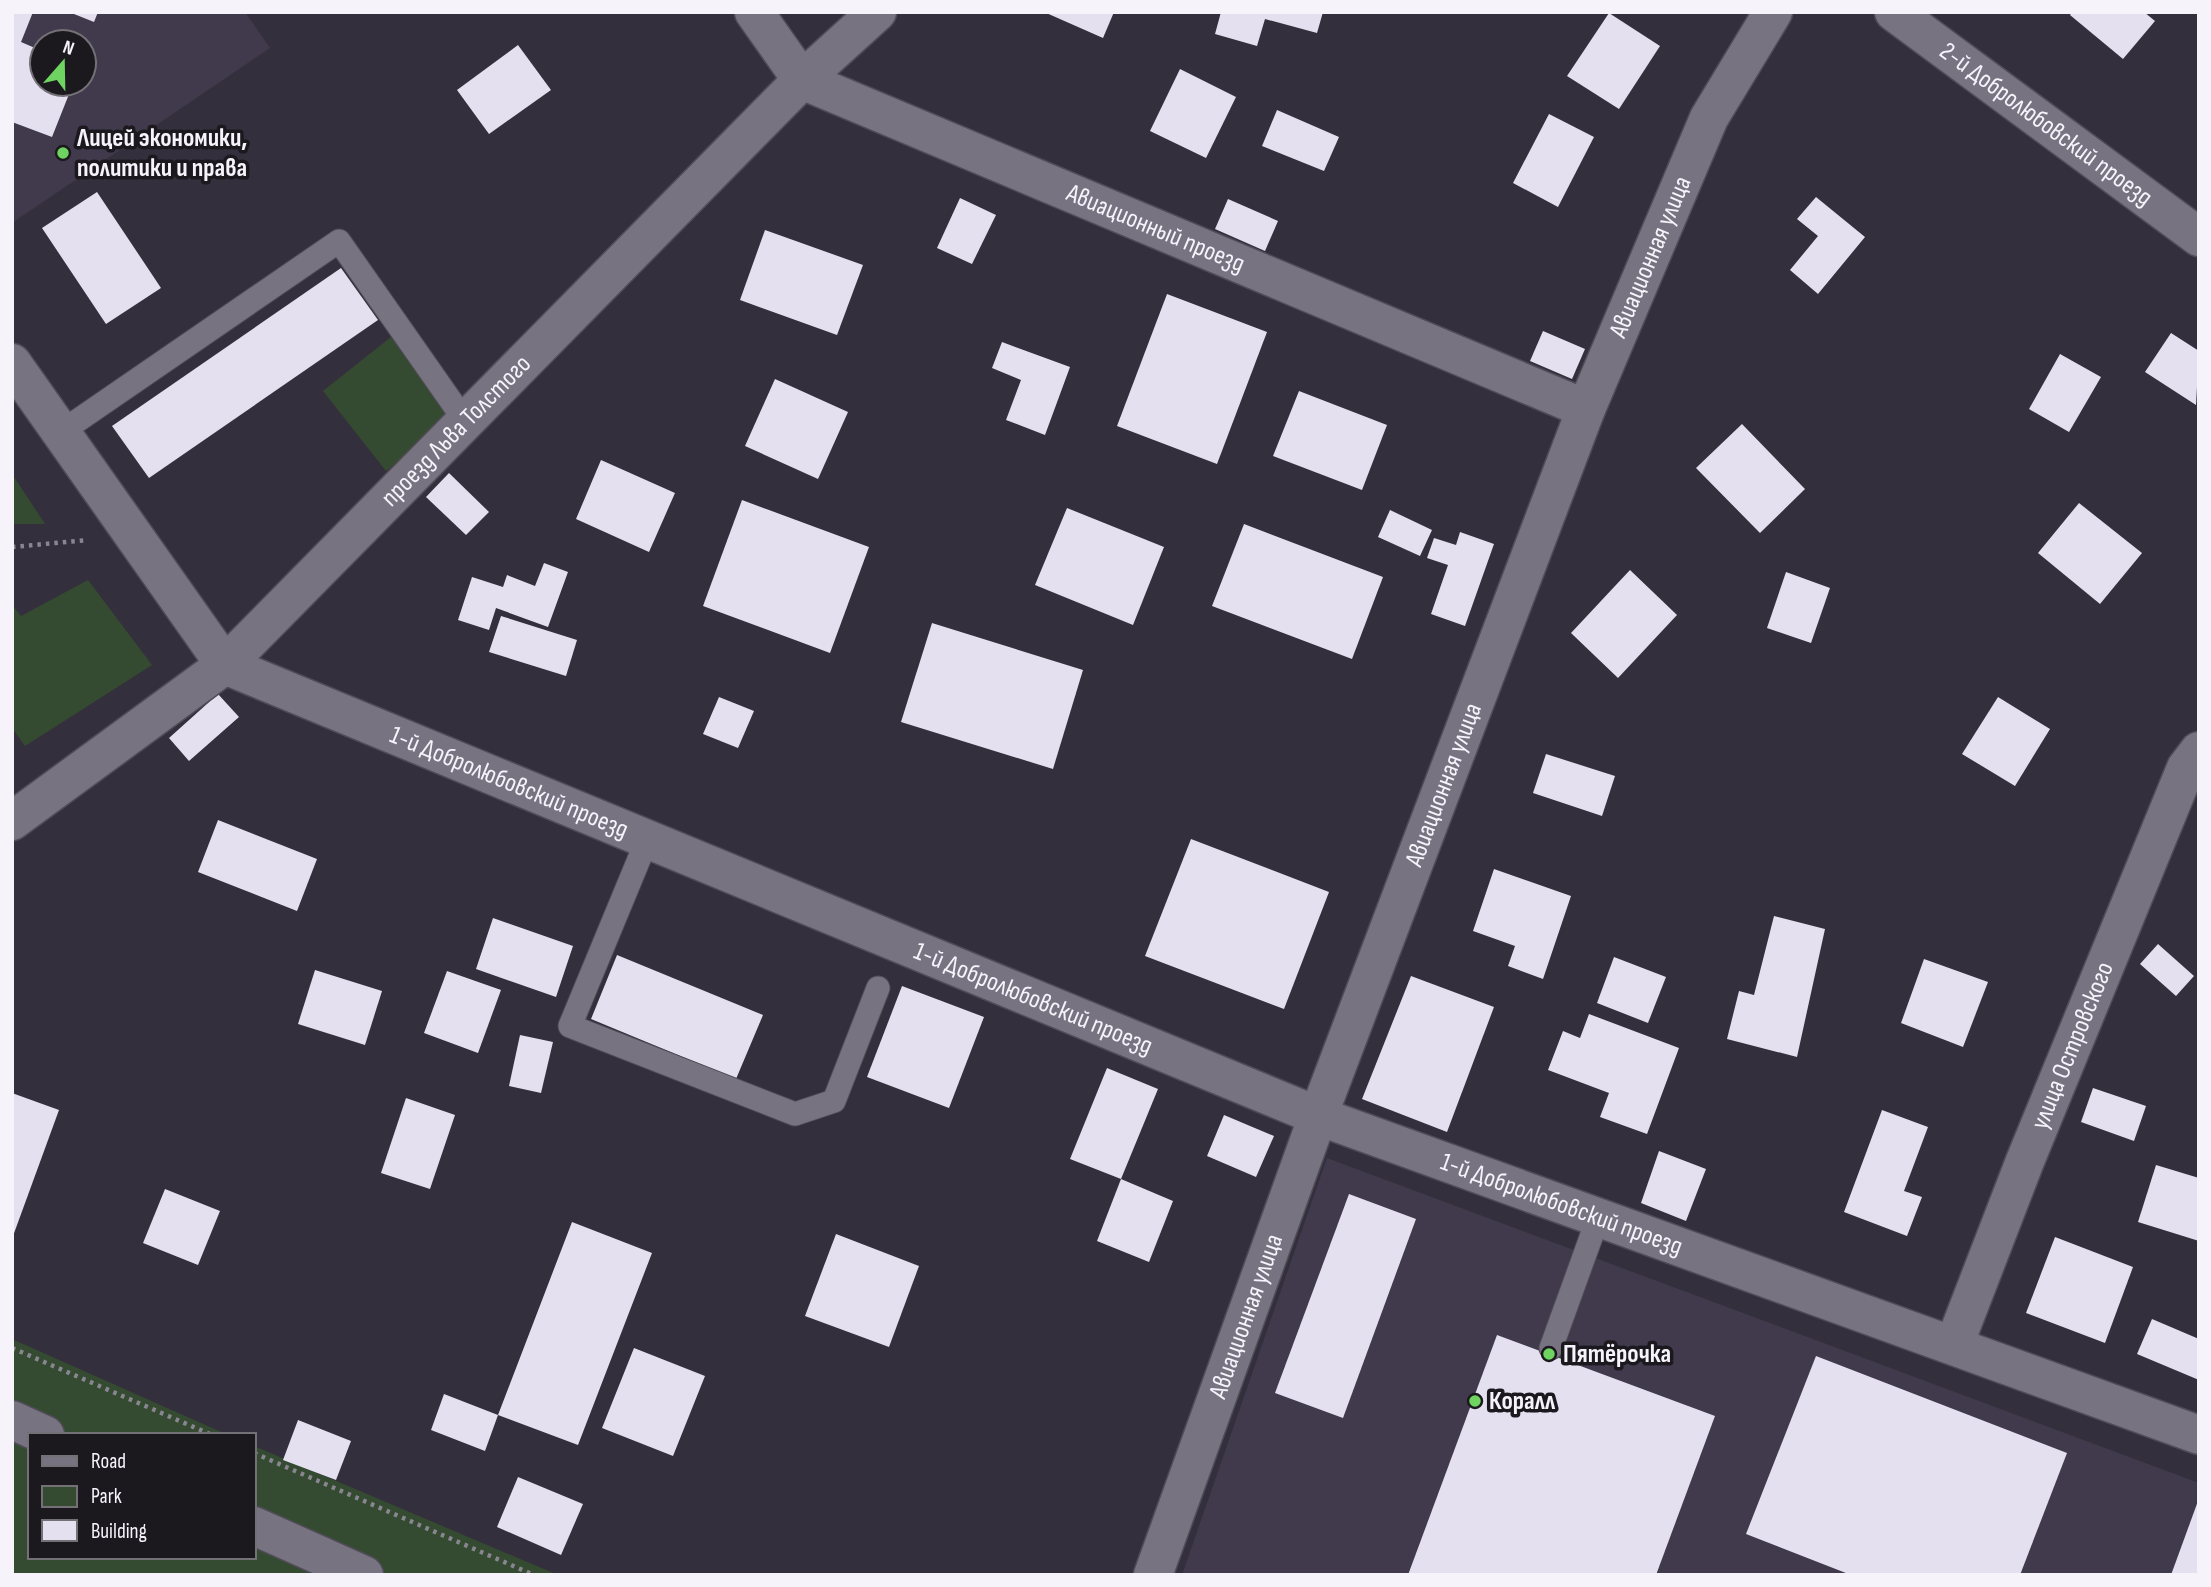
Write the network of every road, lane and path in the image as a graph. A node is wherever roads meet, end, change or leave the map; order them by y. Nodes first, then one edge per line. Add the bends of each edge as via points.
1 (754, 12) edge
2 (877, 12) edge
3 (1773, 12) edge
4 (1894, 12) edge
5 (802, 80) junction
6 (2199, 237) edge
7 (12, 363) edge
8 (1586, 408) junction
9 (465, 421) junction
10 (61, 432) junction
11 (135, 536) junction
12 (12, 547) edge
13 (225, 665) junction
14 (2194, 765) edge
15 (12, 821) edge
16 (647, 840) junction
17 (878, 988) dead end
18 (1318, 1116) junction
19 (1598, 1218) junction
20 (1954, 1345) junction
21 (12, 1348) edge
22 (1551, 1348) dead end
23 (12, 1420) edge
24 (41, 1433) edge
25 (207, 1433) edge
26 (2199, 1435) edge
27 (256, 1454) edge
28 (256, 1527) edge
29 (364, 1575) edge
30 (534, 1575) edge
31 (1153, 1575) edge

1 - 5 street
2 - 5 street, проезд Льва Толстого
3 - 8 street, Авиационная улица via 1709,118
4 - 6 street, 2-й Добролюбовский проезд
5 - 8 street, Авиационный проезд
5 - 9 street, проезд Льва Толстого
7 - 10 street
8 - 18 street, Авиационная улица
9 - 10 lane via 339,241
9 - 13 street, проезд Льва Толстого
10 - 11 street
11 - 12 path
11 - 13 street
13 - 15 street, проезд Льва Толстого
13 - 16 street, 1-й Добролюбовский проезд
14 - 20 street, улица Островского via 2030,1148
16 - 17 lane via 570,1026 795,1114 834,1101
16 - 18 street, 1-й Добролюбовский проезд
18 - 19 street, 1-й Добролюбовский проезд
18 - 31 street, Авиационная улица
19 - 20 street, 1-й Добролюбовский проезд
19 - 22 lane
20 - 26 street, 1-й Добролюбовский проезд
21 - 25 path
23 - 24 street
27 - 30 path
28 - 29 street

